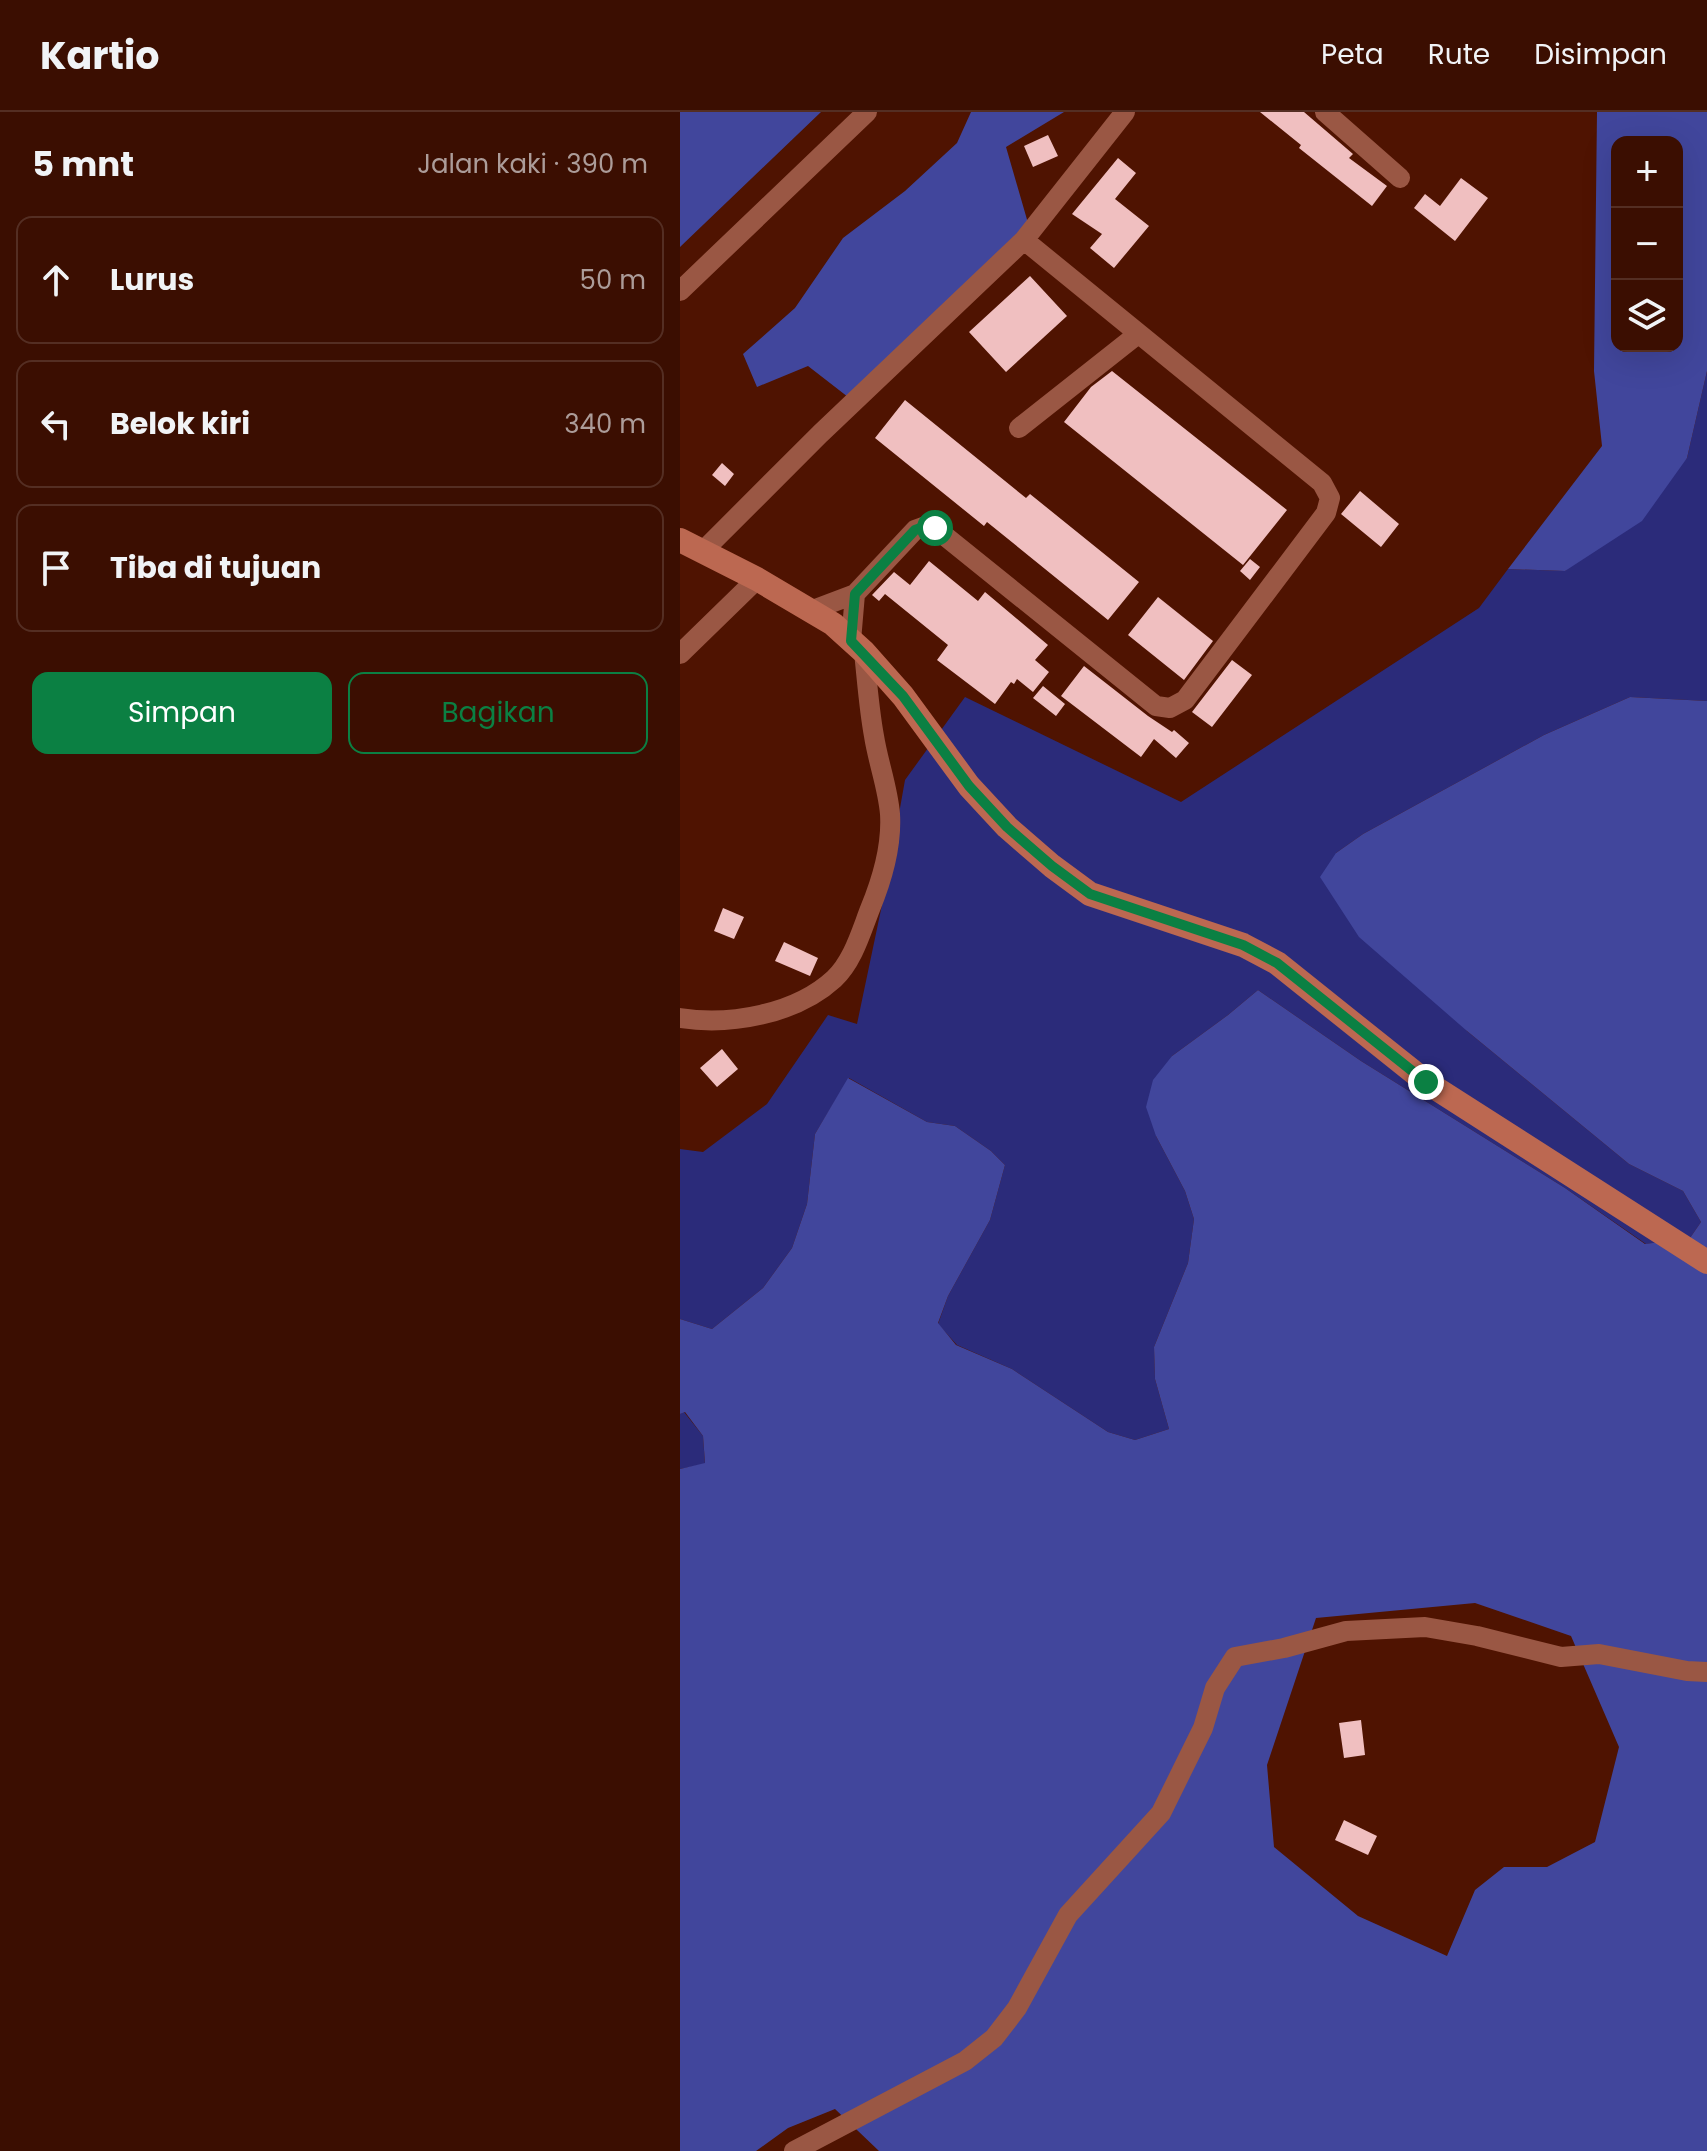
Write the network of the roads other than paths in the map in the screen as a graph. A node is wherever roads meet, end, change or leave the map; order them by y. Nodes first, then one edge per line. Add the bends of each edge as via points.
1 (867, 112) edge
2 (1125, 112) edge
3 (1325, 112) edge
4 (1400, 178) dead end
5 (1024, 240) junction
6 (680, 291) edge
7 (1138, 334) junction
8 (1019, 428) dead end
9 (680, 540) edge
10 (704, 550) junction
11 (757, 579) junction
12 (855, 594) junction
13 (810, 611) junction
14 (857, 646) junction
15 (680, 654) edge
16 (680, 1018) edge
17 (1707, 1262) edge
18 (1707, 1672) edge
19 (794, 2151) edge

1 - 6 lane
2 - 5 lane
3 - 4 lane
5 - 7 lane
5 - 10 lane
7 - 8 lane
7 - 12 lane via 1322,483 1330,498 1326,513 1185,700 1170,708 1156,706 935,528 915,530
9 - 10 main road
10 - 11 main road
11 - 13 main road
11 - 15 lane
12 - 13 lane
12 - 14 lane
13 - 14 main road
14 - 16 lane via 890,815 886,861 850,957 835,978 800,1001 746,1019
14 - 17 main road via 1007,827 1090,894 1243,945 1277,963 1426,1082
18 - 19 lane via 1599,1654 1561,1657 1425,1627 1346,1631 1235,1657 1215,1688 1203,1728 1161,1813 1068,1915 1017,2008 994,2038 965,2061

